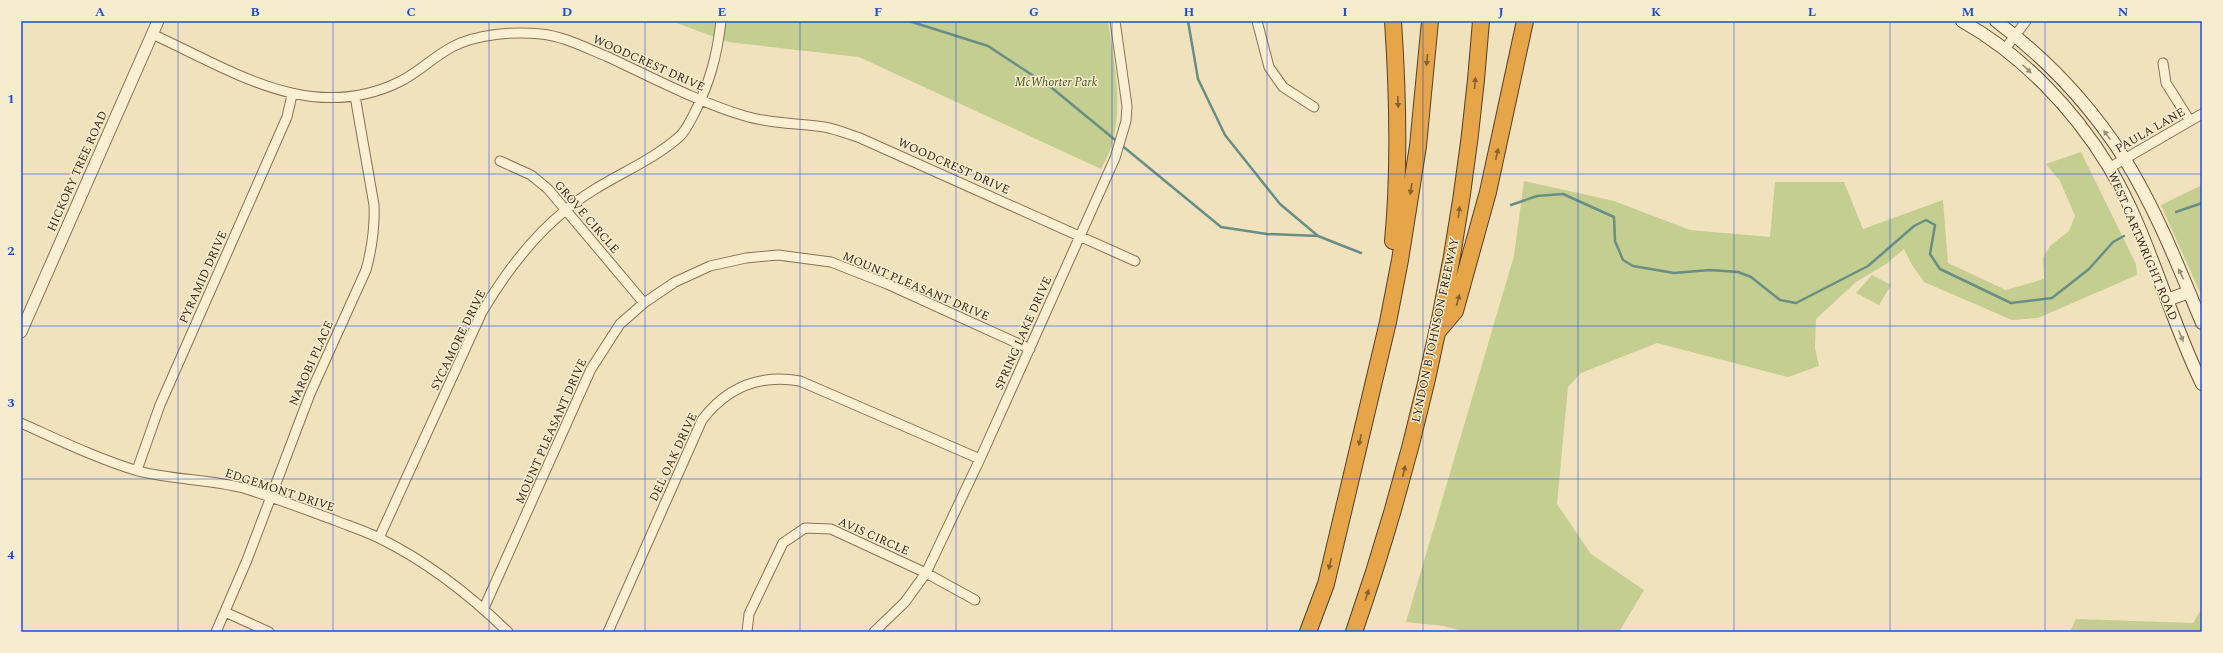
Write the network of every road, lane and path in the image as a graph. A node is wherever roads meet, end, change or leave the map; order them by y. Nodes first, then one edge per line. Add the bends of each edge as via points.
1 (158, 21) edge
2 (721, 21) edge
3 (1115, 21) edge
4 (1257, 21) edge
5 (1393, 21) edge
6 (1430, 21) edge
7 (1481, 21) edge
8 (1525, 21) edge
9 (1962, 21) edge
10 (1996, 21) edge
11 (2026, 21) edge
12 (152, 34) junction
13 (2015, 35) junction
14 (2005, 49) junction
15 (2163, 63) dead end
16 (292, 95) junction
17 (355, 96) junction
18 (701, 99) junction
19 (1314, 107) dead end
20 (2202, 114) edge
21 (2190, 121) junction
22 (2124, 158) junction
23 (500, 161) dead end
24 (2109, 168) junction
25 (566, 209) junction
26 (1080, 236) junction
27 (1135, 261) dead end
28 (2189, 292) junction
29 (2167, 300) junction
30 (644, 303) junction
31 (2202, 323) edge
32 (21, 332) edge
33 (1437, 333) junction
34 (1030, 348) junction
35 (2202, 384) edge
36 (1365, 417) junction
37 (21, 422) edge
38 (980, 459) junction
39 (137, 470) junction
40 (271, 498) junction
41 (379, 538) junction
42 (926, 573) junction
43 (975, 600) dead end
44 (484, 608) junction
45 (225, 612) junction
46 (216, 632) edge
47 (269, 632) edge
48 (508, 632) edge
49 (608, 632) edge
50 (747, 632) edge
51 (874, 632) edge
52 (1308, 632) edge
53 (1354, 632) edge

1 - 12 street, HICKORY TREE ROAD
2 - 18 street, SYCAMORE DRIVE via 714,68
3 - 26 street, SPRING LAKE DRIVE via 1126,93 1126,121 1115,158
4 - 19 street via 1269,67 1283,87
5 -> 36 highway via 1399,137 1396,204 1391,260
6 -> 36 highway via 1418,146 1400,260
33 -> 7 highway, LYNDON B JOHNSON FREEWAY via 1465,172
33 -> 8 highway via 1455,311 1491,178
9 - 14 main road, WEST CARTWRIGHT ROAD
10 - 13 main road, WEST CARTWRIGHT ROAD
11 - 13 street
12 - 16 street, WOODCREST DRIVE via 270,88
12 - 32 street, HICKORY TREE ROAD
13 - 14 street
22 -> 13 main road, WEST CARTWRIGHT ROAD via 2090,110 2061,77
14 -> 24 main road, WEST CARTWRIGHT ROAD via 2050,91 2078,122
15 - 21 street via 2166,83
16 - 17 street, WOODCREST DRIVE via 327,99
16 - 39 street, PYRAMID DRIVE via 287,117 160,405
17 - 18 street, WOODCREST DRIVE via 398,83 453,47 504,33 543,34 576,43
17 - 40 street, NAROBI PLACE via 374,205 371,252 366,270 310,394
18 - 25 street, SYCAMORE DRIVE via 681,136
18 - 26 street, WOODCREST DRIVE via 745,116 825,128 860,138
20 - 21 street, PAULA LANE
21 - 22 street, PAULA LANE
22 - 24 street, PAULA LANE
28 -> 22 main road, WEST CARTWRIGHT ROAD via 2152,211
23 - 25 street, GROVE CIRCLE via 531,175
24 - 29 main road, WEST CARTWRIGHT ROAD
25 - 30 street, GROVE CIRCLE
25 - 41 street, SYCAMORE DRIVE via 496,288
26 - 27 street, WOODCREST DRIVE
26 - 34 street, SPRING LAKE DRIVE
28 - 29 main road
28 - 31 main road, WEST CARTWRIGHT ROAD
29 -> 35 main road, WEST CARTWRIGHT ROAD
30 - 34 street, MOUNT PLEASANT DRIVE via 675,282 710,266 746,258 778,255 831,262 887,284
30 - 44 street, MOUNT PLEASANT DRIVE via 620,324 591,369
53 -> 33 highway, LYNDON B JOHNSON FREEWAY via 1404,472
34 - 38 street, SPRING LAKE DRIVE
36 -> 52 highway via 1326,584
37 - 39 street, EDGEMONT DRIVE via 82,450
38 - 42 street, SPRING LAKE DRIVE
38 - 49 street, DEL OAK DRIVE via 800,381 780,378 740,386 714,403 702,420
39 - 40 street, EDGEMONT DRIVE via 158,476 210,480
40 - 41 street, EDGEMONT DRIVE
40 - 45 street, NAROBI PLACE
41 - 44 street, EDGEMONT DRIVE via 421,563
42 - 43 street, AVIS CIRCLE
42 - 50 street, AVIS CIRCLE via 831,529 805,528 783,542 749,614
42 - 51 street, SPRING LAKE DRIVE via 905,602
44 - 48 street, EDGEMONT DRIVE
45 - 46 street, NAROBI PLACE
45 - 47 street

